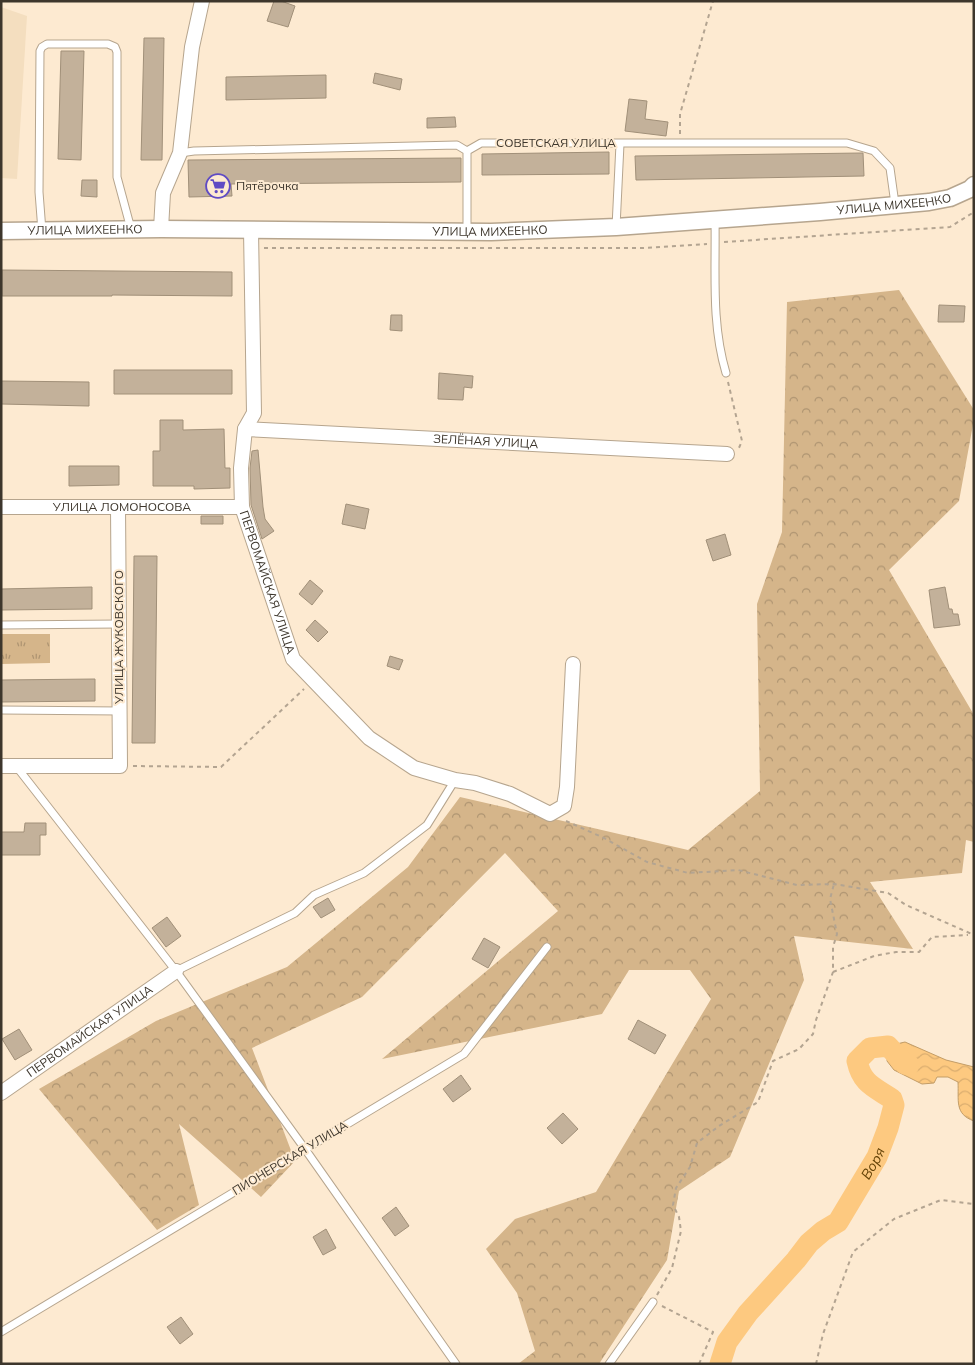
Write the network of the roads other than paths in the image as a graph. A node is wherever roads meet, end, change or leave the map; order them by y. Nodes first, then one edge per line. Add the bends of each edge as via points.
1 (202, 1) edge
2 (620, 144) junction
3 (467, 151) junction
4 (180, 153) junction
5 (974, 185) edge
6 (895, 205) junction
7 (715, 220) junction
8 (616, 227) junction
9 (161, 229) junction
10 (132, 230) junction
11 (251, 230) junction
12 (1, 231) edge
13 (42, 231) junction
14 (467, 232) junction
15 (726, 373) road end
16 (245, 429) junction
17 (727, 454) road end
18 (1, 507) edge
19 (118, 507) junction
20 (242, 507) junction
21 (119, 624) junction
22 (1, 625) edge
23 (573, 664) dead end
24 (1, 710) edge
25 (120, 710) junction
26 (1, 766) edge
27 (16, 766) junction
28 (455, 780) junction
29 (547, 947) dead end
30 (176, 971) junction
31 (1, 1093) edge
32 (305, 1149) junction
33 (653, 1302) road end
34 (1, 1332) edge
35 (456, 1364) edge
36 (609, 1364) edge

1 - 4 street via 192,48
2 - 3 lane, СОВЕТСКАЯ УЛИЦА via 481,143
2 - 6 lane, СОВЕТСКАЯ УЛИЦА via 847,143 874,151 890,168
2 - 8 lane
3 - 4 lane via 457,145
3 - 14 lane
4 - 9 street via 163,193
5 - 6 street, УЛИЦА МИХЕЕНКО via 950,198
6 - 7 street, УЛИЦА МИХЕЕНКО
7 - 8 street, УЛИЦА МИХЕЕНКО
7 - 15 lane via 715,309
8 - 14 street, УЛИЦА МИХЕЕНКО
9 - 10 street, УЛИЦА МИХЕЕНКО
9 - 11 street, УЛИЦА МИХЕЕНКО
10 - 13 street, УЛИЦА МИХЕЕНКО
10 - 13 lane via 117,177 115,47 108,44 47,44 40,51 39,192
11 - 14 street, УЛИЦА МИХЕЕНКО
11 - 16 street, ПЕРВОМАЙСКАЯ УЛИЦА via 254,413
12 - 13 street, УЛИЦА МИХЕЕНКО
16 - 17 street, ЗЕЛЁНАЯ УЛИЦА
16 - 20 street, ПЕРВОМАЙСКАЯ УЛИЦА
18 - 19 street, УЛИЦА ЛОМОНОСОВА
19 - 20 street, УЛИЦА ЛОМОНОСОВА
19 - 21 street, УЛИЦА ЖУКОВСКОГО
20 - 28 street, ПЕРВОМАЙСКАЯ УЛИЦА via 293,659 369,738 414,768
21 - 22 lane
21 - 25 street, УЛИЦА ЖУКОВСКОГО
23 - 28 street, ПЕРВОМАЙСКАЯ УЛИЦА via 564,806 550,814 510,794
24 - 25 lane
25 - 27 street, УЛИЦА ЖУКОВСКОГО via 120,766
26 - 27 street
27 - 30 lane
28 - 30 lane via 427,825 364,873 314,895 295,913
29 - 32 lane, ПИОНЕРСКАЯ УЛИЦА via 464,1054
30 - 31 street, ПЕРВОМАЙСКАЯ УЛИЦА
30 - 32 lane
32 - 34 lane, ПИОНЕРСКАЯ УЛИЦА
32 - 35 lane
33 - 36 lane

